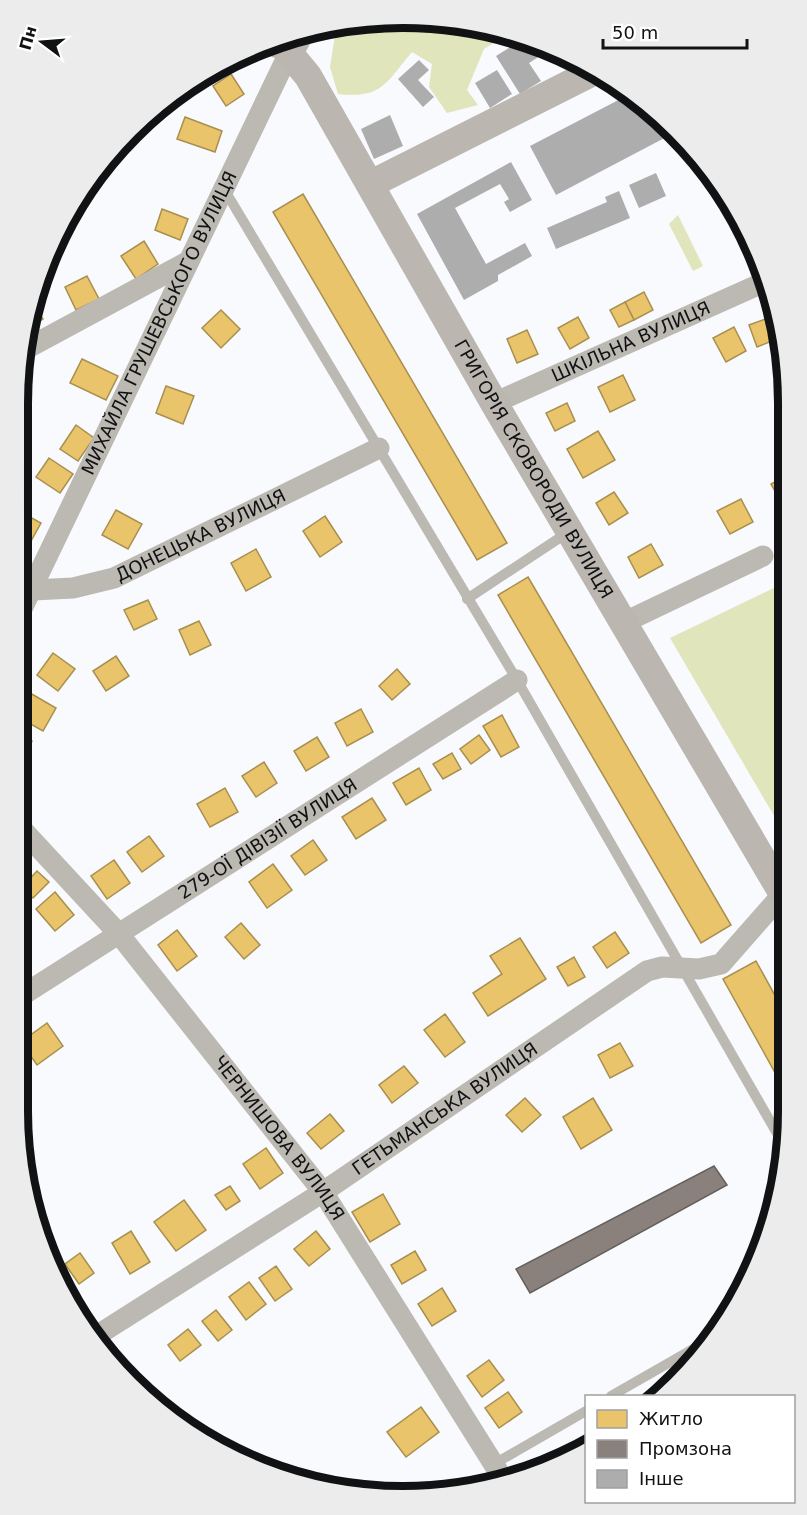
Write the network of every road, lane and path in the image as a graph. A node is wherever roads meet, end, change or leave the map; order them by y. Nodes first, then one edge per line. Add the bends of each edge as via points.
1 (289, 46) edge
2 (286, 47) edge
3 (585, 76) edge
4 (371, 184) junction
5 (224, 187) junction
6 (189, 261) junction
7 (759, 284) edge
8 (34, 345) edge
9 (494, 403) junction
10 (379, 448) junction
11 (570, 531) junction
12 (764, 556) dead end
13 (28, 581) edge
14 (28, 585) edge
15 (467, 599) junction
16 (625, 622) junction
17 (517, 680) junction
18 (28, 836) edge
19 (778, 880) edge
20 (778, 903) edge
21 (119, 934) junction
22 (682, 969) junction
23 (28, 992) edge
24 (778, 1135) edge
25 (323, 1192) junction
26 (101, 1333) edge
27 (694, 1349) edge
28 (613, 1395) edge
29 (585, 1412) edge
30 (498, 1472) edge

1 - 4 street, ГРИГОРІЯ СКОВОРОДИ ВУЛИЦЯ
2 - 5 street, МИХАЙЛА ГРУШЕВСЬКОГО ВУЛИЦЯ
3 - 4 street
4 - 9 street, ГРИГОРІЯ СКОВОРОДИ ВУЛИЦЯ
5 - 6 street, МИХАЙЛА ГРУШЕВСЬКОГО ВУЛИЦЯ
5 - 10 lane
6 - 8 street
6 - 13 street, МИХАЙЛА ГРУШЕВСЬКОГО ВУЛИЦЯ
7 - 9 street, ШКІЛЬНА ВУЛИЦЯ
9 - 11 street, ГРИГОРІЯ СКОВОРОДИ ВУЛИЦЯ
10 - 14 street, ДОНЕЦЬКА ВУЛИЦЯ via 114,578 73,588
10 - 15 lane
11 - 15 lane
11 - 16 street, ГРИГОРІЯ СКОВОРОДИ ВУЛИЦЯ
12 - 16 street
15 - 17 lane
16 - 19 street, ГРИГОРІЯ СКОВОРОДИ ВУЛИЦЯ
17 - 21 street, 279-ОЇ ДІВІЗІЇ ВУЛИЦЯ
17 - 22 lane
18 - 21 street, ЧЕРНИШОВА ВУЛИЦЯ
20 - 22 street, ГЕТЬМАНСЬКА ВУЛИЦЯ via 721,964
21 - 23 street, 279-ОЇ ДІВІЗІЇ ВУЛИЦЯ
21 - 25 street, ЧЕРНИШОВА ВУЛИЦЯ
22 - 24 lane
22 - 25 street, ГЕТЬМАНСЬКА ВУЛИЦЯ via 662,967 647,971
25 - 26 street, ГЕТЬМАНСЬКА ВУЛИЦЯ
25 - 30 street, ЧЕРНИШОВА ВУЛИЦЯ
27 - 28 lane
29 - 30 lane

